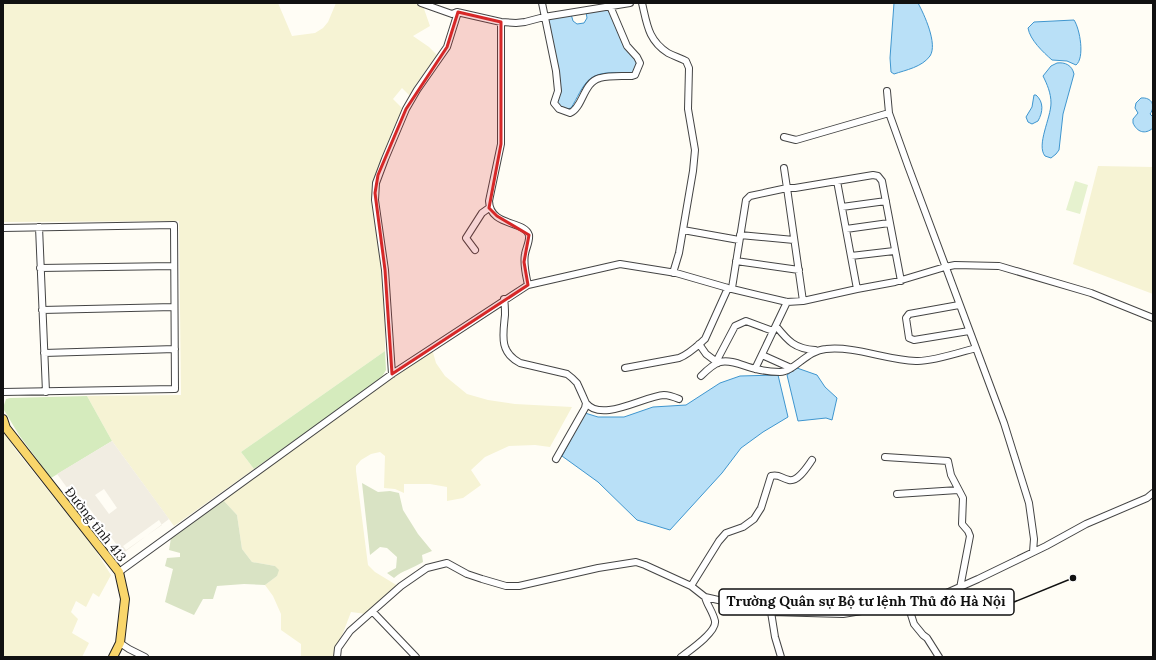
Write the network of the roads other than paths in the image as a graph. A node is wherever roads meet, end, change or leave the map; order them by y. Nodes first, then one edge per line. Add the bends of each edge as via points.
1 (421, 3) edge
2 (542, 3) edge
3 (630, 3) edge
4 (642, 3) edge
5 (610, 6) junction
6 (458, 12) junction
7 (544, 17) junction
8 (502, 22) junction
9 (887, 91) dead end
10 (889, 113) junction
11 (784, 137) dead end
12 (784, 168) dead end
13 (837, 181) junction
14 (787, 188) junction
15 (886, 201) junction
16 (842, 207) junction
17 (489, 208) junction
18 (889, 223) junction
19 (39, 227) junction
20 (3, 228) edge
21 (846, 229) junction
22 (683, 230) junction
23 (740, 238) junction
24 (794, 240) junction
25 (475, 250) dead end
26 (894, 250) junction
27 (851, 256) junction
28 (736, 261) junction
29 (174, 266) junction
30 (945, 267) junction
31 (40, 268) junction
32 (799, 270) junction
33 (673, 273) junction
34 (901, 281) junction
35 (528, 284) junction
36 (730, 288) junction
37 (857, 289) junction
38 (504, 299) junction
39 (803, 301) junction
40 (787, 302) junction
41 (960, 305) junction
42 (174, 307) junction
43 (42, 310) junction
44 (1153, 318) edge
45 (774, 329) junction
46 (969, 331) junction
47 (699, 344) junction
48 (976, 348) junction
49 (174, 349) junction
50 (817, 350) junction
51 (44, 353) junction
52 (762, 354) junction
53 (717, 362) junction
54 (625, 368) dead end
55 (791, 368) junction
56 (755, 369) junction
57 (392, 374) junction
58 (701, 376) dead end
59 (3, 392) edge
60 (46, 392) junction
61 (679, 399) dead end
62 (586, 403) junction
63 (3, 419) edge
64 (885, 457) dead end
65 (556, 459) dead end
66 (812, 460) dead end
67 (958, 490) junction
68 (1153, 493) edge
69 (897, 494) dead end
70 (1033, 552) junction
71 (119, 572) junction
72 (691, 586) junction
73 (960, 588) junction
74 (705, 597) junction
75 (907, 602) junction
76 (373, 612) junction
77 (771, 612) junction
78 (120, 643) junction
79 (113, 657) edge
80 (145, 657) edge
81 (337, 657) edge
82 (416, 657) edge
83 (681, 657) edge
84 (781, 657) edge
85 (939, 657) edge

1 - 6 street via 452,14
2 - 7 street
3 - 5 street
4 - 22 street via 650,34 668,53 686,61 689,68 688,109 695,150
5 - 7 street
5 - 7 street via 627,46 640,63 639,67 632,76 598,78 589,86 575,110 570,113 559,110 554,103 558,91 556,71
6 - 8 street
6 - 57 street via 447,47 406,109 376,183 375,200 385,270
7 - 8 street via 526,22
8 - 17 street via 501,144
9 - 10 street
10 - 11 street via 796,140
10 - 30 street
12 - 14 street
13 - 14 street
13 - 15 street via 878,176 882,181
13 - 16 street
14 - 23 street via 748,198
14 - 24 street
15 - 16 street
15 - 18 street
16 - 21 street
17 - 25 street via 482,213 466,238
17 - 35 street via 492,213 527,232 529,238 524,262
18 - 21 street
18 - 26 street
19 - 20 street
19 - 29 street via 174,225
19 - 31 street
21 - 27 street
22 - 23 street
22 - 33 street
23 - 24 street
23 - 28 street
24 - 32 street
26 - 27 street
26 - 34 street
27 - 37 street
28 - 32 street
28 - 36 street
29 - 31 street
29 - 42 street
30 - 34 street
30 - 41 street
30 - 44 street via 999,266 1092,293
31 - 43 street
32 - 39 street
33 - 35 street via 620,264
33 - 36 street
34 - 37 street
35 - 38 street
36 - 40 street
36 - 47 street via 705,339
37 - 39 street
38 - 57 street
38 - 62 street via 502,339 513,359 567,374 577,383
39 - 40 street
40 - 45 street
41 - 46 street
41 - 46 street via 909,314 906,318 909,338 914,340
42 - 43 street
42 - 49 street
43 - 51 street
45 - 50 street via 797,348
45 - 52 street
45 - 53 street via 746,321 735,326
46 - 48 street
47 - 53 street via 706,354
47 - 54 street via 679,358
48 - 50 street via 919,362 842,349
48 - 70 street via 1004,423 1029,503 1034,539
49 - 51 street
49 - 60 street via 175,389
50 - 55 street
51 - 60 street
52 - 55 street
52 - 56 street
53 - 56 street via 730,362
53 - 58 street
55 - 56 street via 782,372
57 - 71 street
59 - 60 street
61 - 62 street via 665,395 656,396 613,409 594,409
62 - 65 street
63 - 71 main road, Đường tỉnh 413 via 6,428
64 - 67 street via 948,461 950,473
66 - 72 street via 794,480 777,474 771,476 761,508 754,519 744,528 726,533
67 - 69 street
67 - 73 street via 964,502 962,524 970,536
68 - 70 street
70 - 73 street
71 - 78 main road, Đường tỉnh 413 via 125,599
72 - 74 street
72 - 76 street via 636,562 519,586 506,586 467,574 446,563 427,568
73 - 75 street via 933,599
74 - 77 street
74 - 83 street via 715,626
75 - 77 street via 843,614
75 - 85 street via 914,624 932,644
76 - 81 street via 343,639
76 - 82 street
77 - 84 street
78 - 79 main road, Đường tỉnh 413
78 - 80 street

